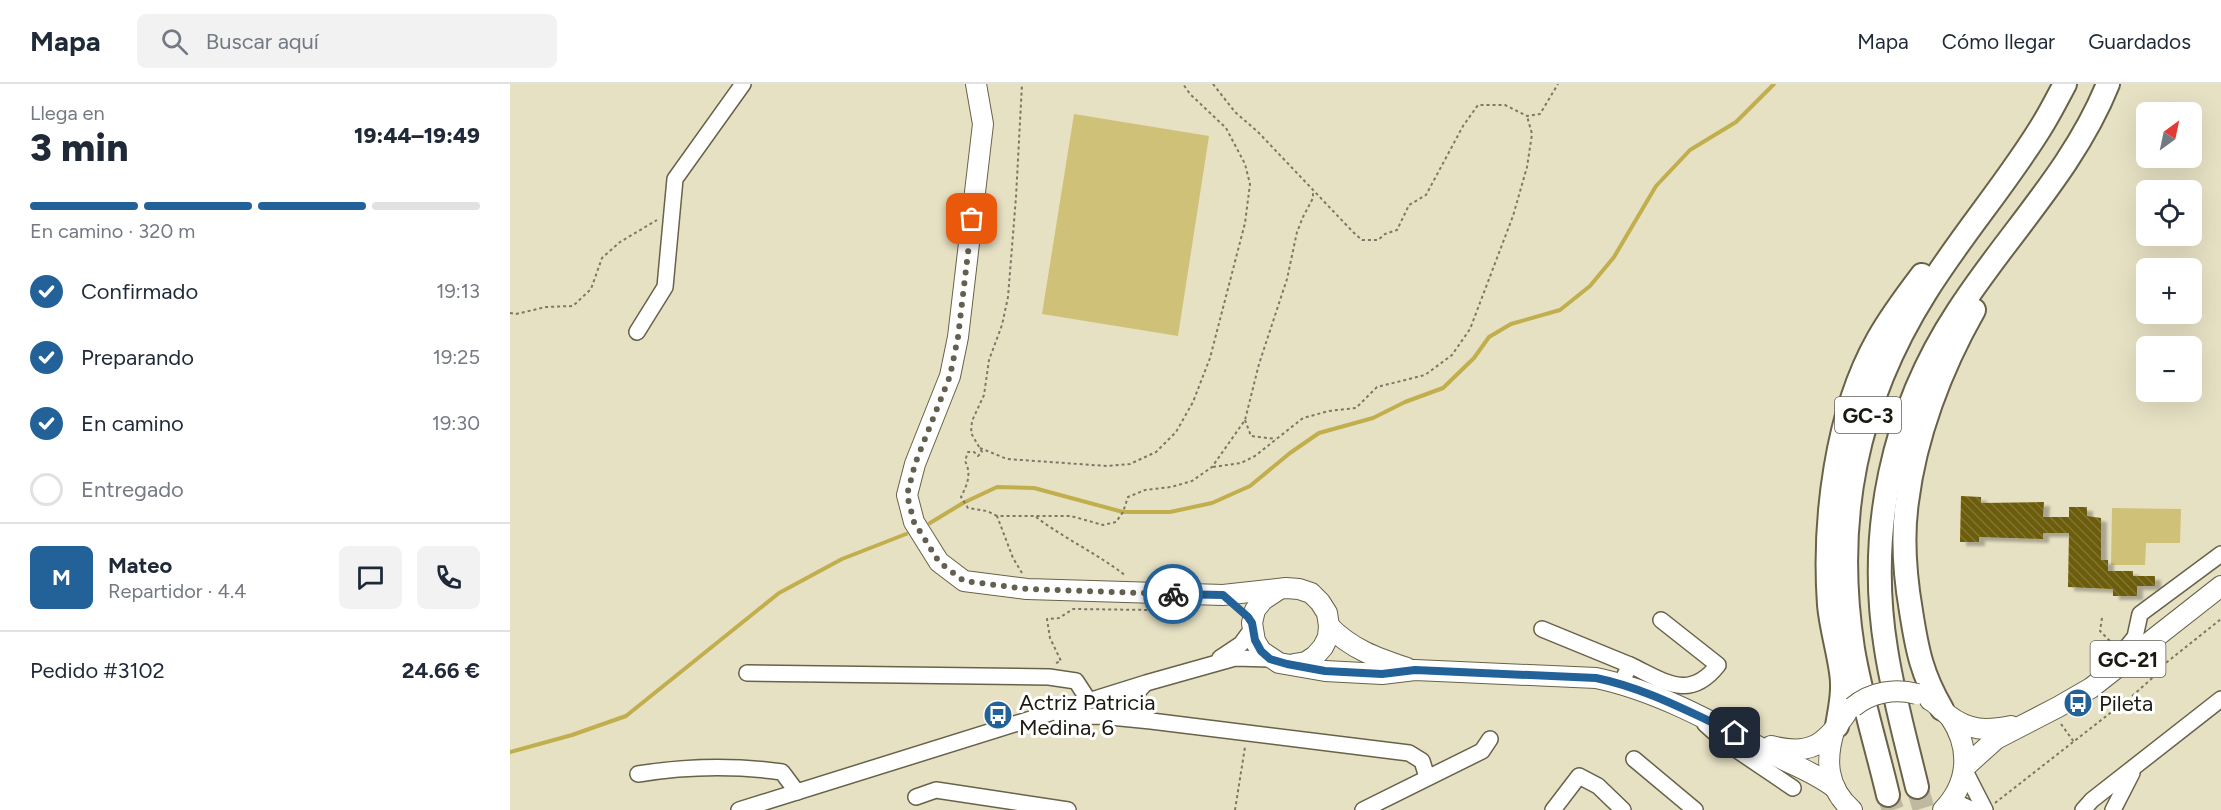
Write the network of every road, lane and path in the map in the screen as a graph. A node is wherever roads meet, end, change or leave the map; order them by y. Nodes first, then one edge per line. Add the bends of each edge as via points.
1 (743, 84) edge
2 (976, 84) edge
3 (1022, 84) edge
4 (1183, 84) edge
5 (1213, 84) edge
6 (1558, 84) edge
7 (2065, 84) edge
8 (2109, 84) edge
9 (1527, 116) junction
10 (2043, 124) junction
11 (2072, 154) junction
12 (1313, 192) junction
13 (672, 207) junction
14 (510, 313) edge
15 (637, 332) dead end
16 (1245, 420) junction
17 (1276, 440) junction
18 (980, 448) junction
19 (1212, 467) junction
20 (997, 516) junction
21 (2221, 554) edge
22 (2221, 586) edge
23 (1286, 588) junction
24 (1027, 589) junction
25 (1223, 595) junction
26 (2221, 619) edge
27 (1661, 620) dead end
28 (1252, 626) junction
29 (1329, 626) junction
30 (1542, 629) dead end
31 (1270, 659) junction
32 (1294, 664) junction
33 (1210, 665) junction
34 (1630, 665) junction
35 (1415, 670) junction
36 (747, 673) dead end
37 (2106, 677) junction
38 (1146, 683) junction
39 (1621, 683) junction
40 (2221, 699) edge
41 (1089, 701) junction
42 (1945, 712) junction
43 (1696, 715) junction
44 (1151, 721) junction
45 (1022, 722) junction
46 (2028, 723) junction
47 (1836, 727) junction
48 (1248, 732) junction
49 (1490, 740) dead end
50 (1754, 742) junction
51 (1634, 759) dead end
52 (1965, 768) junction
53 (2135, 768) junction
54 (638, 774) dead end
55 (1427, 777) junction
56 (1917, 787) tunnel mouth
57 (1793, 788) dead end
58 (1835, 788) junction
59 (797, 792) junction
60 (1888, 795) tunnel mouth
61 (916, 797) dead end
62 (1946, 807) edge
63 (1980, 808) edge
64 (1367, 809) edge
65 (739, 810) edge
66 (1068, 810) edge
67 (1235, 810) edge
68 (1553, 810) edge
69 (1623, 810) edge
70 (1695, 810) edge
71 (1852, 810) edge
72 (2083, 810) edge
73 (2113, 810) edge

1 - 13 street via 675,179
2 - 24 main road, GC-21 via 983,124 958,337 950,376 915,464 907,495 914,522 939,562 964,581
3 - 18 path via 1008,297 989,360 984,395 972,421 971,433
4 - 18 path via 1226,128 1245,164 1250,184 1242,234 1210,358 1193,402 1176,432 1156,453 1130,464 1007,459
5 - 12 path
6 - 9 path via 1540,114
7 - 10 highway, GC-3
8 - 11 highway, GC-3
9 - 12 path via 1505,105 1478,105 1462,126 1426,195 1409,205 1397,230 1378,240 1362,240
9 - 17 path via 1532,134 1513,216 1470,329 1452,355 1425,375 1377,387 1356,408 1303,418
10 - 47 highway via 1992,181 1896,309 1859,379 1840,441 1832,491 1829,606 1842,674
10 - 60 highway, GC-3 via 1926,291 1876,390 1860,440 1845,551 1848,606 1853,651
11 - 42 highway via 2045,209 1990,284 1967,323 1917,444 1906,503 1906,583 1924,677
11 - 56 highway, GC-3 via 1958,311 1929,361 1895,451 1884,499 1879,554 1881,605 1886,650
12 - 16 path
13 - 14 path via 602,258 591,290 573,306
13 - 15 street via 665,286
16 - 17 path via 1251,435
16 - 19 path
17 - 19 path via 1241,463
18 - 20 path via 978,456 968,452 967,485 961,497 968,508
19 - 20 path via 1192,481 1128,497 1116,522 1103,525 1071,516
20 - 24 path
21 - 37 street via 2140,614 2135,637
22 - 37 main road, GC-21
23 - 25 main road, GC-21
23 - 28 main road via 1263,600 1255,610
23 - 29 main road, GC-21 via 1311,594 1327,613
24 - 25 main road, GC-21
25 - 28 main road
26 - 63 path via 2132,696 1997,802
27 - 34 street via 1718,665 1707,679 1693,685 1673,685
28 - 31 main road via 1255,640
28 - 33 street via 1241,644
29 - 32 main road via 1328,637 1315,656
29 - 35 main road, GC-21 via 1374,657
30 - 34 street
31 - 32 main road, GC-21
31 - 33 street via 1235,658
32 - 35 main road, GC-21 via 1325,671 1382,674
33 - 38 street
34 - 39 street
35 - 39 main road, GC-21 via 1596,678
36 - 41 street via 1049,677 1076,681
37 - 46 main road, GC-21
38 - 41 street
38 - 44 street via 1132,698 1133,708
39 - 43 main road, GC-21
40 - 53 street
41 - 45 street
42 - 46 main road, GC-21 via 1978,730
42 - 47 main road, GC-21, bridge via 1917,694 1878,693 1860,701
42 - 52 main road, GC-21 via 1958,729
43 - 50 main road, GC-21
43 - 57 street via 1725,742
44 - 45 street via 1076,715
44 - 48 street
45 - 59 street
46 - 52 main road, GC-21 via 1996,739
47 - 50 main road, GC-21 via 1822,742 1804,750 1785,750
47 - 58 main road, GC-21 via 1829,748
48 - 55 street via 1409,753 1422,761
48 - 67 path
49 - 55 street via 1482,751
50 - 58 main road, GC-21 via 1820,776
51 - 70 street
52 - 62 main road, GC-21 via 1960,787
52 - 63 street
53 - 72 street
53 - 73 street
54 - 59 street via 679,768 754,768 782,772
55 - 64 street
58 - 71 main road, GC-21
59 - 65 street
61 - 66 street via 936,790
62 - 63 street via 1960,804
68 - 69 street via 1579,776 1598,786

